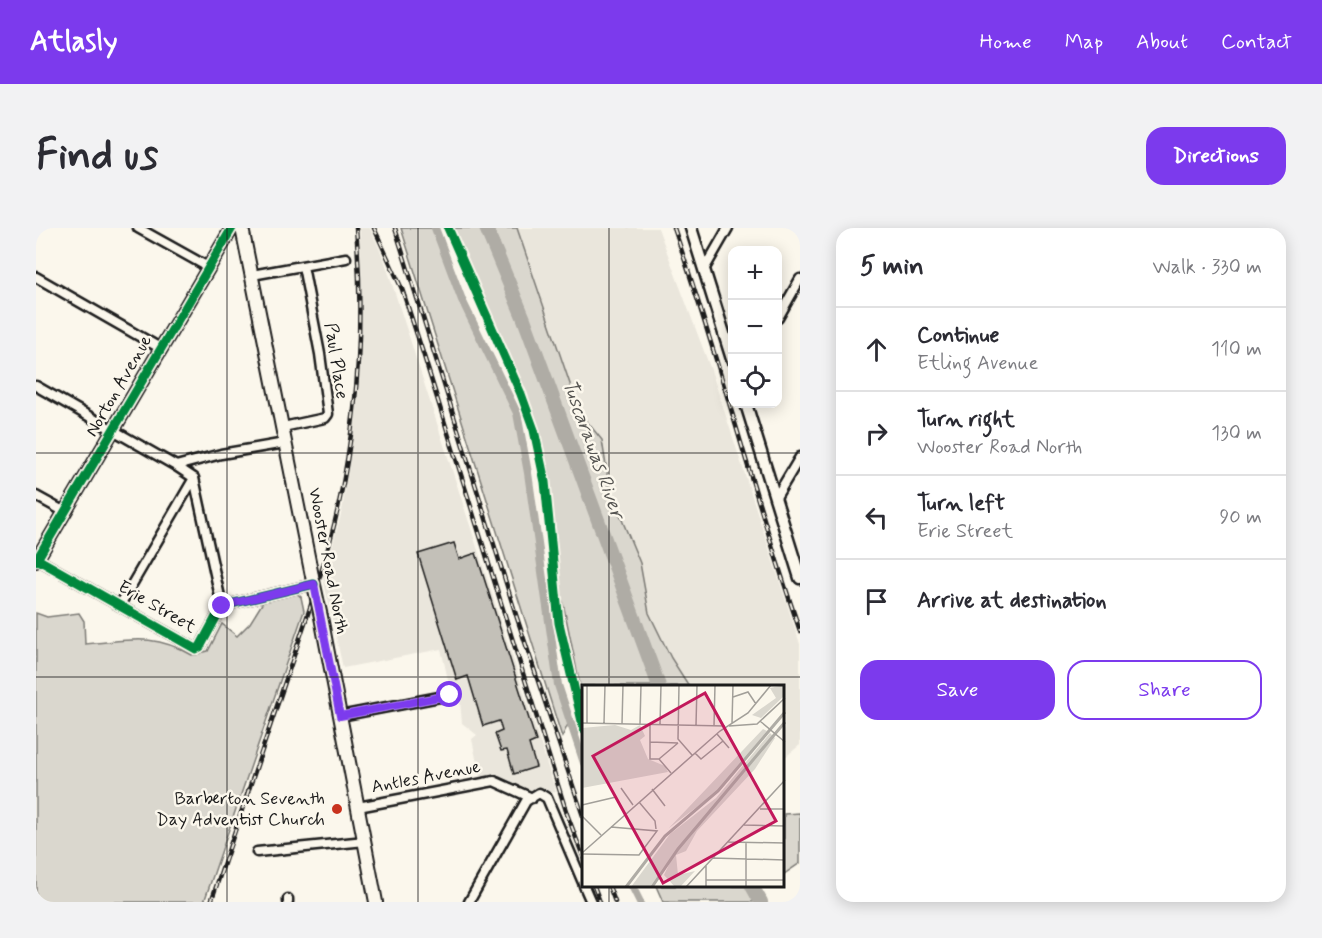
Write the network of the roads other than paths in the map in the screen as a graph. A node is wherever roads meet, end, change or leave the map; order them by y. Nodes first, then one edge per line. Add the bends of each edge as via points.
1 (138, 228) edge
2 (232, 228) edge
3 (242, 228) edge
4 (691, 228) edge
5 (728, 228) edge
6 (346, 258) dead end
7 (303, 266) junction
8 (208, 267) junction
9 (705, 268) junction
10 (252, 275) junction
11 (36, 277) edge
12 (800, 279) edge
13 (782, 310) edge
14 (160, 348) junction
15 (731, 354) edge
16 (36, 386) edge
17 (747, 408) edge
18 (283, 427) junction
19 (112, 429) junction
20 (285, 443) junction
21 (800, 458) edge
22 (176, 466) junction
23 (194, 478) junction
24 (36, 496) edge
25 (775, 499) junction
26 (64, 512) junction
27 (37, 560) edge
28 (800, 578) edge
29 (312, 582) junction
30 (120, 605) junction
31 (222, 606) junction
32 (450, 695) dead end
33 (340, 716) junction
34 (532, 798) junction
35 (358, 807) junction
36 (365, 841) junction
37 (257, 852) dead end
38 (582, 880) edge
39 (585, 887) edge
40 (376, 902) edge
41 (469, 902) edge
42 (591, 902) edge

1 - 8 street
2 - 8 main road, Norton Avenue
3 - 10 main road, Wooster Road North
4 - 9 street
5 - 9 street
6 - 7 street
7 - 10 street
7 - 18 street, Paul Place via 328,414 325,418
8 - 14 main road, Norton Avenue
9 - 15 street
10 - 18 main road, Wooster Road North
11 - 14 street
12 - 13 street
14 - 19 main road, Norton Avenue
16 - 19 street
17 - 25 street
18 - 20 main road, Wooster Road North
19 - 22 street
19 - 26 main road, Norton Avenue
20 - 22 street
20 - 29 main road, Wooster Road North
21 - 25 street
22 - 23 street
23 - 30 street
23 - 31 street
24 - 26 street
25 - 28 street
26 - 27 main road, Norton Avenue
27 - 30 street, Erie Street
29 - 31 street, Erie Street
29 - 33 main road, Wooster Road North, bridge
30 - 31 street, Erie Street via 196,649
32 - 33 street
33 - 35 main road, Wooster Road North
34 - 35 street, Antles Avenue via 494,781
34 - 38 street via 539,793 547,798
34 - 41 street via 526,801
35 - 36 main road, Wooster Road North
36 - 37 street
36 - 40 main road, Wooster Road North
39 - 42 street

